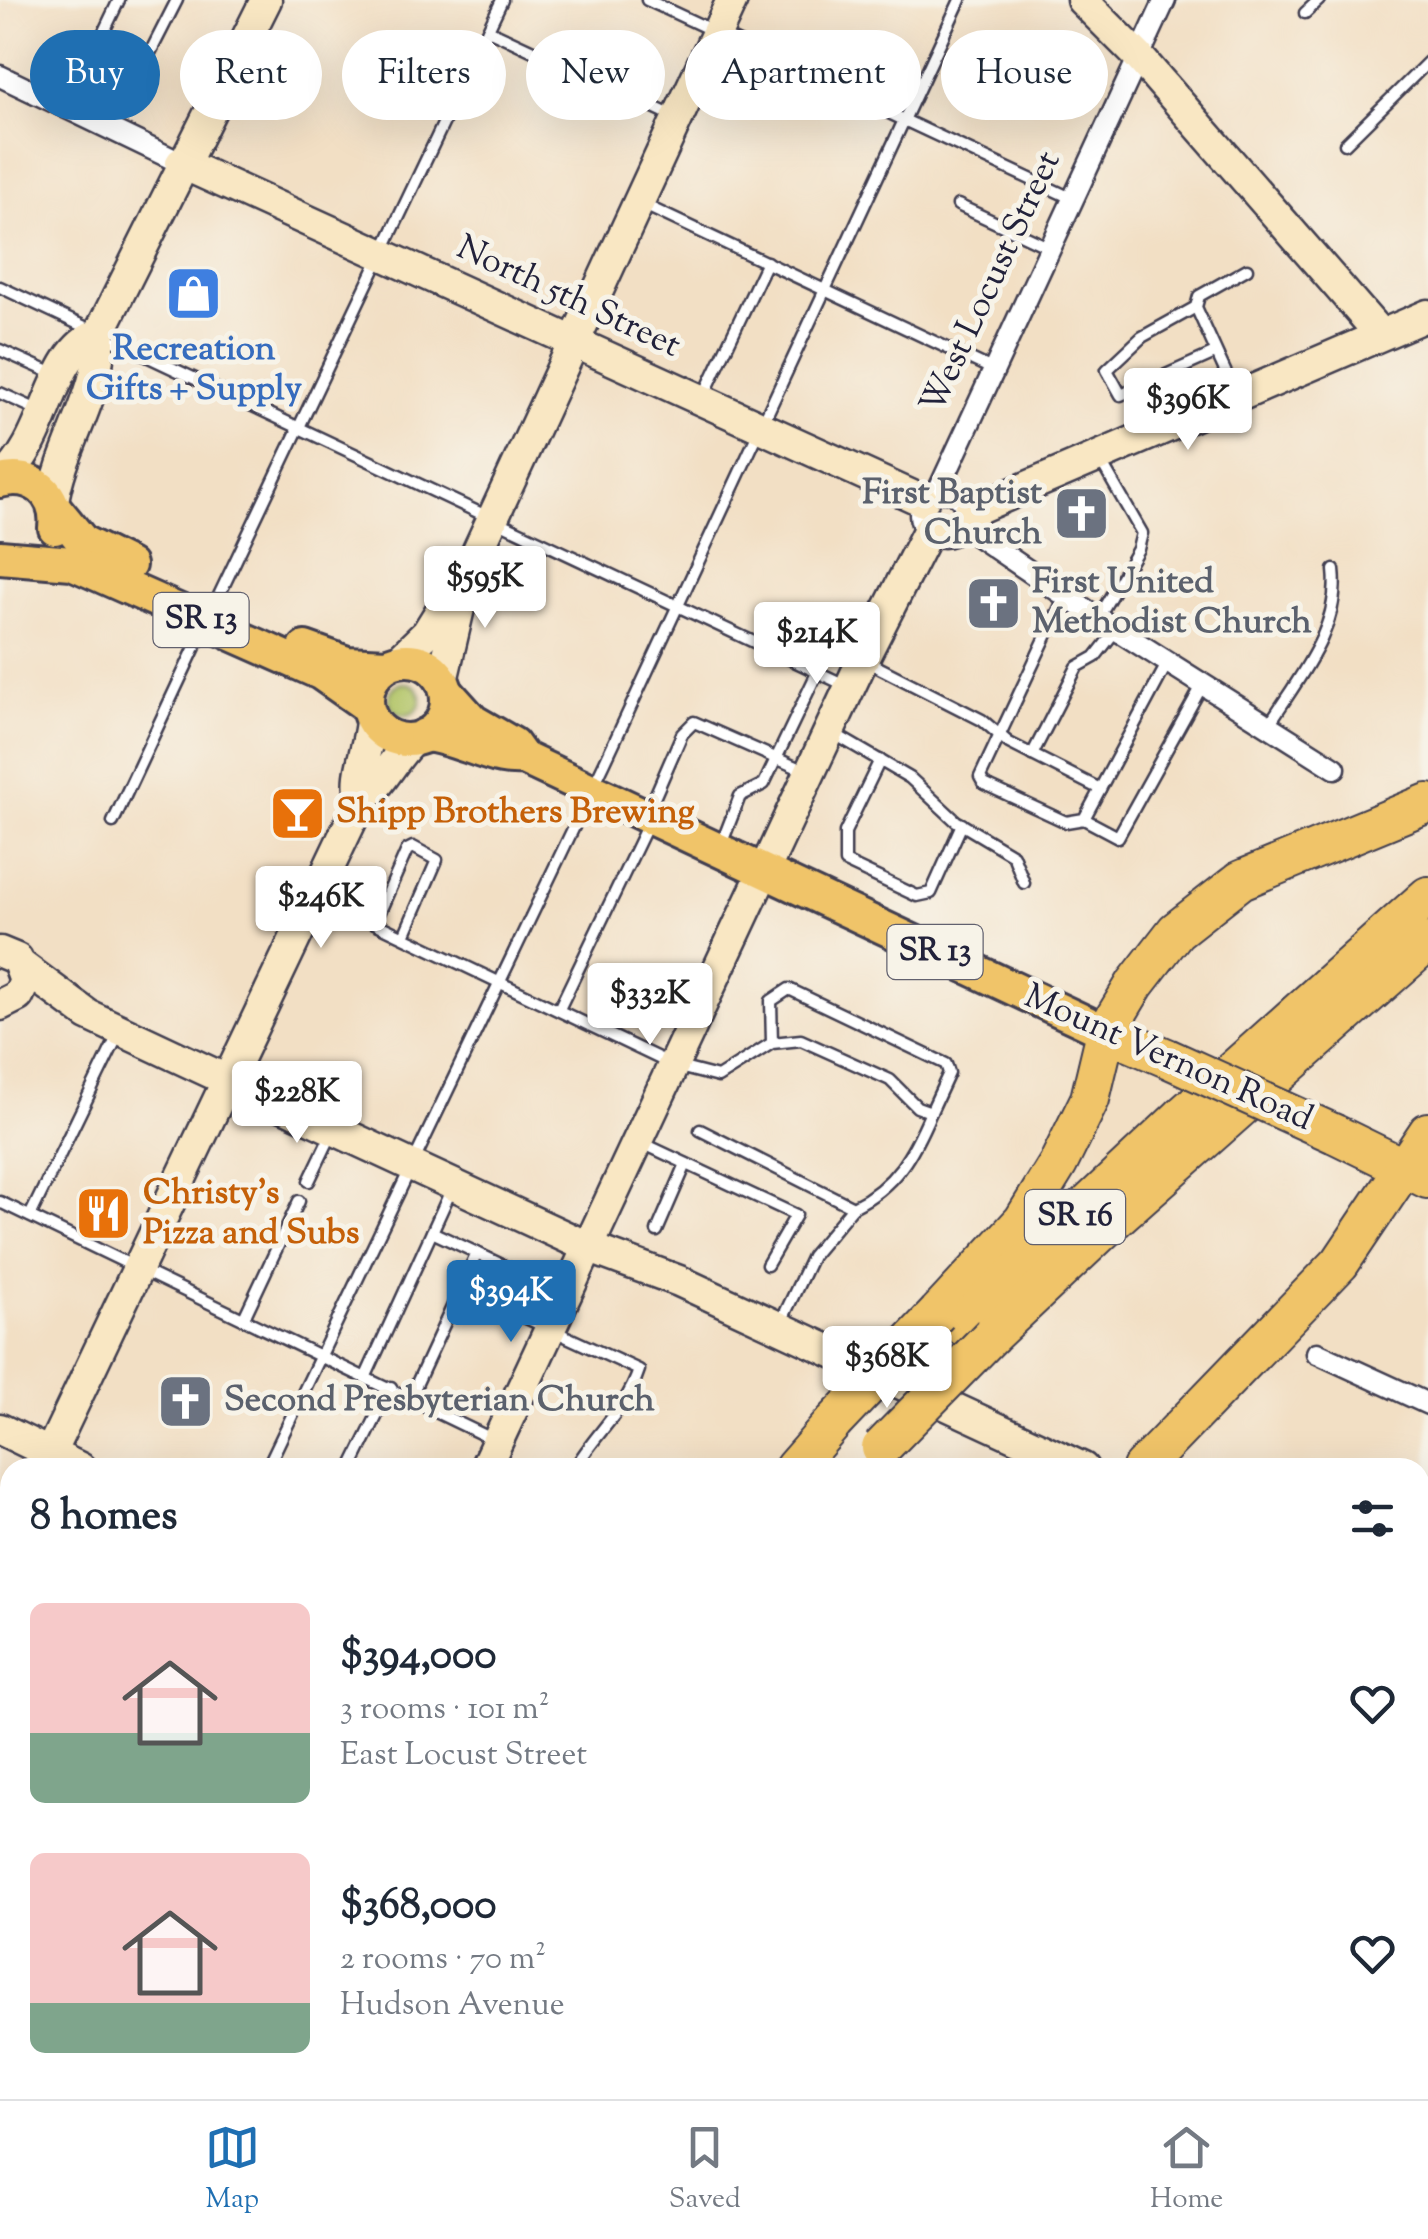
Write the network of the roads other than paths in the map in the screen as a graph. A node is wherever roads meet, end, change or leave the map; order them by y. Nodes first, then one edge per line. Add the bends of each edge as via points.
1 (119, 0) edge
2 (176, 0) edge
3 (266, 0) edge
4 (502, 0) edge
5 (647, 0) edge
6 (732, 0) edge
7 (960, 0) edge
8 (1082, 0) edge
9 (1165, 0) edge
10 (1320, 0) edge
11 (1305, 13) dead end
12 (105, 30) edge
13 (488, 30) edge
14 (710, 30) edge
15 (720, 30) edge
16 (160, 32) edge
17 (506, 38) edge
18 (1138, 56) junction
19 (1428, 62) edge
20 (0, 76) edge
21 (921, 81) edge
22 (30, 90) edge
23 (685, 111) edge
24 (92, 120) edge
25 (445, 120) edge
26 (681, 120) junction
27 (902, 120) joint
28 (1345, 144) dead end
29 (181, 163) junction
30 (1071, 198) junction
31 (640, 204) junction
32 (958, 205) dead end
33 (1048, 247) junction
34 (382, 254) junction
35 (766, 262) junction
36 (1247, 269) dead end
37 (0, 287) edge
38 (826, 290) junction
39 (1196, 307) junction
40 (1428, 315) edge
41 (100, 332) junction
42 (1380, 334) junction
43 (576, 342) junction
44 (0, 350) edge
45 (1215, 352) junction
46 (992, 369) junction
47 (59, 377) junction
48 (0, 393) edge
49 (1237, 399) junction
50 (701, 402) junction
51 (45, 413) junction
52 (300, 427) junction
53 (760, 428) junction
54 (1100, 459) junction
55 (0, 481) edge
56 (54, 505) junction
57 (930, 507) junction
58 (492, 519) junction
59 (966, 520) junction
60 (11, 563) edge
61 (1334, 570) dead end
62 (467, 574) junction
63 (1067, 593) junction
64 (676, 608) junction
65 (210, 614) junction
66 (1098, 618) junction
67 (1116, 630) junction
68 (863, 659) junction
69 (1168, 662) junction
70 (392, 663) junction
71 (817, 673) junction
72 (1203, 684) junction
73 (444, 686) junction
74 (850, 688) junction
75 (369, 712) junction
76 (1268, 726) junction
77 (830, 732) junction
78 (998, 732) junction
79 (419, 738) junction
80 (1032, 755) junction
81 (522, 758) junction
82 (777, 758) junction
83 (880, 760) junction
84 (1335, 768) dead end
85 (810, 773) junction
86 (1100, 789) junction
87 (590, 791) junction
88 (362, 798) junction
89 (1428, 803) edge
90 (648, 818) junction
91 (1084, 819) junction
92 (113, 822) dead end
93 (962, 824) junction
94 (719, 851) junction
95 (764, 872) junction
96 (1024, 883) dead end
97 (314, 894) junction
98 (1428, 896) edge
99 (374, 922) junction
100 (404, 936) junction
101 (1428, 942) edge
102 (11, 959) edge
103 (501, 980) junction
104 (3, 1004) edge
105 (559, 1009) junction
106 (88, 1014) junction
107 (121, 1030) junction
108 (1106, 1032) junction
109 (772, 1043) junction
110 (675, 1066) junction
111 (227, 1080) junction
112 (931, 1112) junction
113 (334, 1130) junction
114 (700, 1130) dead end
115 (1428, 1132) edge
116 (640, 1142) junction
117 (686, 1164) junction
118 (411, 1166) junction
119 (1422, 1172) edge
120 (309, 1181) dead end
121 (454, 1185) junction
122 (299, 1200) dead end
123 (0, 1202) edge
124 (854, 1207) junction
125 (30, 1216) junction
126 (657, 1231) dead end
127 (432, 1232) junction
128 (590, 1248) junction
129 (478, 1253) junction
130 (767, 1266) dead end
131 (139, 1267) junction
132 (244, 1318) junction
133 (963, 1324) junction
134 (779, 1327) junction
135 (551, 1330) junction
136 (1317, 1353) dead end
137 (321, 1355) junction
138 (366, 1376) junction
139 (391, 1387) junction
140 (410, 1396) junction
141 (1428, 1404) edge
142 (0, 1429) edge
143 (858, 1442) edge
144 (43, 1458) edge
145 (47, 1458) edge
146 (272, 1458) edge
147 (356, 1458) edge
148 (486, 1458) edge
149 (491, 1458) edge
150 (581, 1458) edge
151 (819, 1458) edge
152 (834, 1458) edge
153 (1061, 1458) edge
154 (1152, 1458) edge

1 - 12 lane
2 - 16 lane
3 - 29 street
4 - 13 lane
5 - 14 lane
6 - 15 street
7 - 21 lane
8 - 18 street
9 - 18 street, West Locust Street
10 - 11 lane
17 - 26 lane
18 - 30 street, West Locust Street
18 - 42 street
19 - 28 lane
20 - 22 street
23 - 26 street
24 - 29 street
25 - 34 lane
26 - 31 street
27 - 30 lane
27 - 38 lane
29 - 34 street, North 5th Street
29 - 41 street
30 - 33 street, West Locust Street
31 - 35 lane
31 - 43 street
32 - 33 lane
33 - 46 street, West Locust Street
34 - 43 street, North 5th Street
34 - 52 lane
35 - 38 lane
35 - 50 lane
36 - 39 lane via 1199,296
37 - 41 lane
38 - 46 lane
38 - 53 lane
39 - 45 lane
39 - 45 lane via 1142,337 1108,370 1121,395
40 - 42 street
41 - 47 street via 71,351
41 - 52 lane
41 - 56 street via 101,355 60,465
42 - 49 street
43 - 50 street, North 5th Street
43 - 58 street
44 - 47 lane
45 - 49 lane
46 - 57 street, West Locust Street
47 - 51 street
48 - 51 lane
49 - 54 street
50 - 53 street, North 5th Street
51 - 55 street via 31,450
52 - 58 lane
52 - 65 lane
53 - 57 street, North 5th Street
53 - 64 lane
54 - 59 street
54 - 66 lane via 1142,533
55 - 56 main road via 37,484
56 - 60 main road via 51,539
56 - 65 main road, SR 13 via 83,542
57 - 59 street via 962,502
57 - 59 street via 948,538
57 - 68 street, West Locust Street
58 - 62 street
58 - 64 lane
59 - 63 street
60 - 65 main road, SR 13 via 72,563
61 - 76 lane via 1325,633
62 - 70 street via 427,633
62 - 73 street
63 - 66 street
63 - 78 lane
64 - 71 lane
64 - 87 lane
65 - 70 main road, SR 13 via 320,655
65 - 75 main road, SR 13 via 320,674
65 - 92 lane
66 - 67 street
67 - 69 street
67 - 80 lane via 1095,657 1077,667
68 - 74 street, West Locust Street
68 - 78 lane
69 - 72 street
69 - 86 lane
70 - 73 main road via 423,663
70 - 75 main road via 373,678
71 - 74 lane
71 - 82 lane
72 - 76 street
72 - 91 lane via 1118,837
73 - 79 main road via 443,717
73 - 81 main road, SR 13 via 473,720 513,744
74 - 77 street, West Locust Street
75 - 79 main road via 388,736
75 - 88 street via 372,742 357,783
76 - 84 street
77 - 83 lane
77 - 85 street, West Locust Street
78 - 80 lane
78 - 91 lane via 981,781 1066,822
79 - 81 main road, SR 13 via 447,737 503,760
79 - 88 street
80 - 86 lane
81 - 87 main road, SR 13
82 - 85 lane
82 - 90 lane via 694,722 682,734
82 - 94 lane via 764,784 740,796
83 - 93 lane
83 - 93 lane via 844,832 841,849 854,870 916,896 931,893
85 - 95 street, West Locust Street
86 - 91 lane
87 - 90 main road, SR 13
87 - 103 lane
88 - 97 street
89 - 108 highway via 1218,896 1176,931
90 - 94 main road, SR 13
90 - 105 lane
93 - 96 lane via 1013,856
94 - 95 main road, SR 13
95 - 108 main road, Mount Vernon Road / SR 13
95 - 110 street, West Locust Street
97 - 99 lane
97 - 111 street
98 - 133 highway, SR 16
99 - 100 lane
99 - 100 lane via 407,850 433,855 437,860
100 - 103 lane
101 - 133 highway, SR 16 via 1115,1218
102 - 104 street via 24,982
102 - 106 street
103 - 105 lane
103 - 118 lane
104 - 106 street
105 - 110 lane
106 - 107 street
107 - 111 street
107 - 125 lane
108 - 119 highway, Mount Vernon Road / SR 13, bridge
108 - 133 highway via 1090,1099
109 - 110 lane via 718,1077
109 - 112 lane via 801,1040 890,1080
109 - 112 lane via 771,1001 789,989 946,1064 949,1073
110 - 116 street, West Locust Street
111 - 113 street
111 - 131 street
112 - 124 lane via 913,1154 887,1188
113 - 118 street
113 - 120 lane
114 - 124 lane
115 - 119 highway
116 - 117 lane
116 - 128 street, West Locust Street
117 - 126 lane
117 - 130 lane via 796,1214
118 - 121 street
118 - 137 lane
119 - 154 highway
121 - 127 lane
121 - 128 street
122 - 132 lane
123 - 125 lane
124 - 134 lane via 812,1256
125 - 131 lane
127 - 129 lane
127 - 138 lane
128 - 134 street
128 - 135 street, West Locust Street
129 - 135 lane via 519,1273 504,1308
129 - 140 lane
131 - 132 lane
131 - 145 street
132 - 137 lane
133 - 143 highway, SR 16, bridge
133 - 143 highway, bridge
134 - 153 street
135 - 149 street, West Locust Street
135 - 150 lane via 639,1370 624,1404
136 - 141 street
137 - 138 lane
137 - 146 lane
138 - 139 lane
139 - 140 lane
139 - 147 lane
140 - 148 lane
142 - 144 street
143 - 151 highway
143 - 152 highway, SR 16

